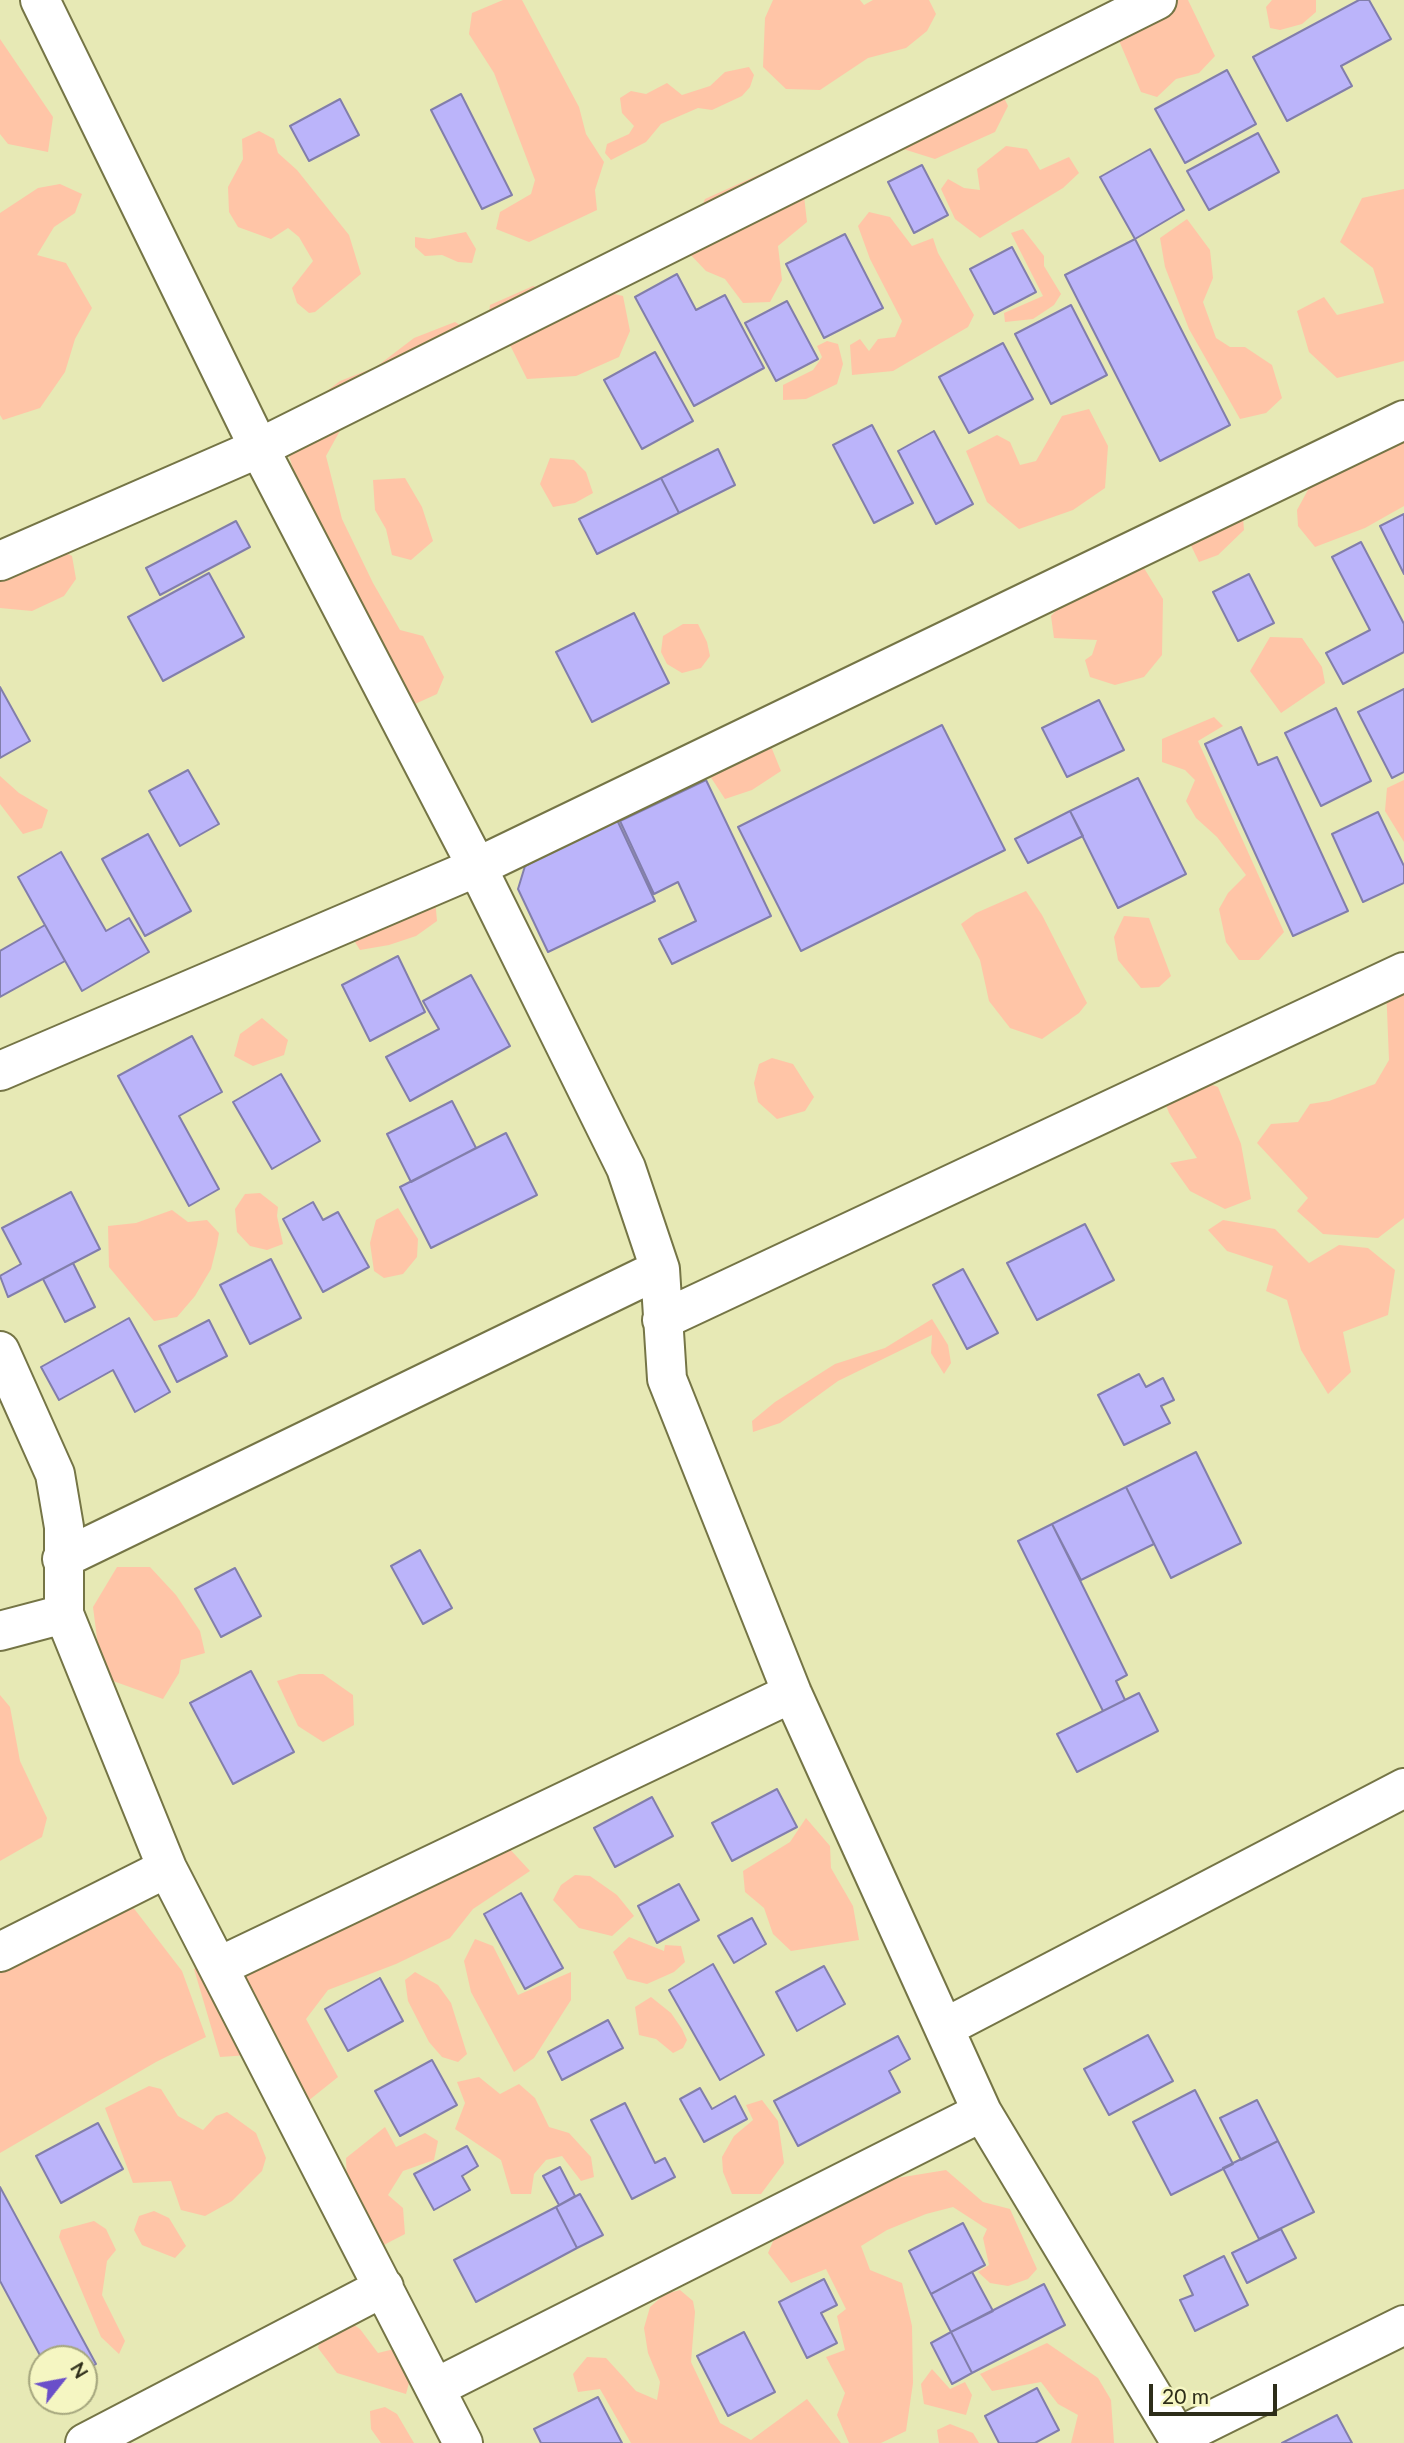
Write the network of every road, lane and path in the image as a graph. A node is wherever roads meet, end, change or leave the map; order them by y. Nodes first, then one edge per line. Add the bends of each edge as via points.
1 (40, 0) edge
2 (1157, 0) edge
3 (1404, 420) edge
4 (259, 448) junction
5 (0, 562) edge
6 (477, 867) junction
7 (1404, 972) edge
8 (0, 1071) edge
9 (660, 1269) junction
10 (662, 1320) junction
11 (0, 1351) edge
12 (62, 1559) junction
13 (64, 1614) junction
14 (0, 1631) edge
15 (792, 1693) junction
16 (1404, 1788) edge
17 (167, 1868) junction
18 (0, 1952) edge
19 (218, 1967) junction
20 (946, 2027) junction
21 (982, 2112) junction
22 (384, 2287) junction
23 (1404, 2325) edge
24 (435, 2388) junction
25 (1179, 2440) edge
26 (85, 2443) edge
27 (463, 2443) edge

1 - 4 street
2 - 4 street
3 - 6 street
4 - 5 street
4 - 6 street
6 - 8 street
6 - 9 street via 626,1168
7 - 10 street
9 - 10 street
9 - 12 street
10 - 15 street via 667,1379
11 - 12 street via 55,1474 64,1527
12 - 13 street
13 - 14 street
13 - 17 street
15 - 19 street
15 - 20 street
16 - 20 street
17 - 18 street
17 - 19 street
19 - 22 street
20 - 21 street
21 - 24 street
21 - 25 street
22 - 24 street
22 - 26 street
23 - 25 street
24 - 27 street

